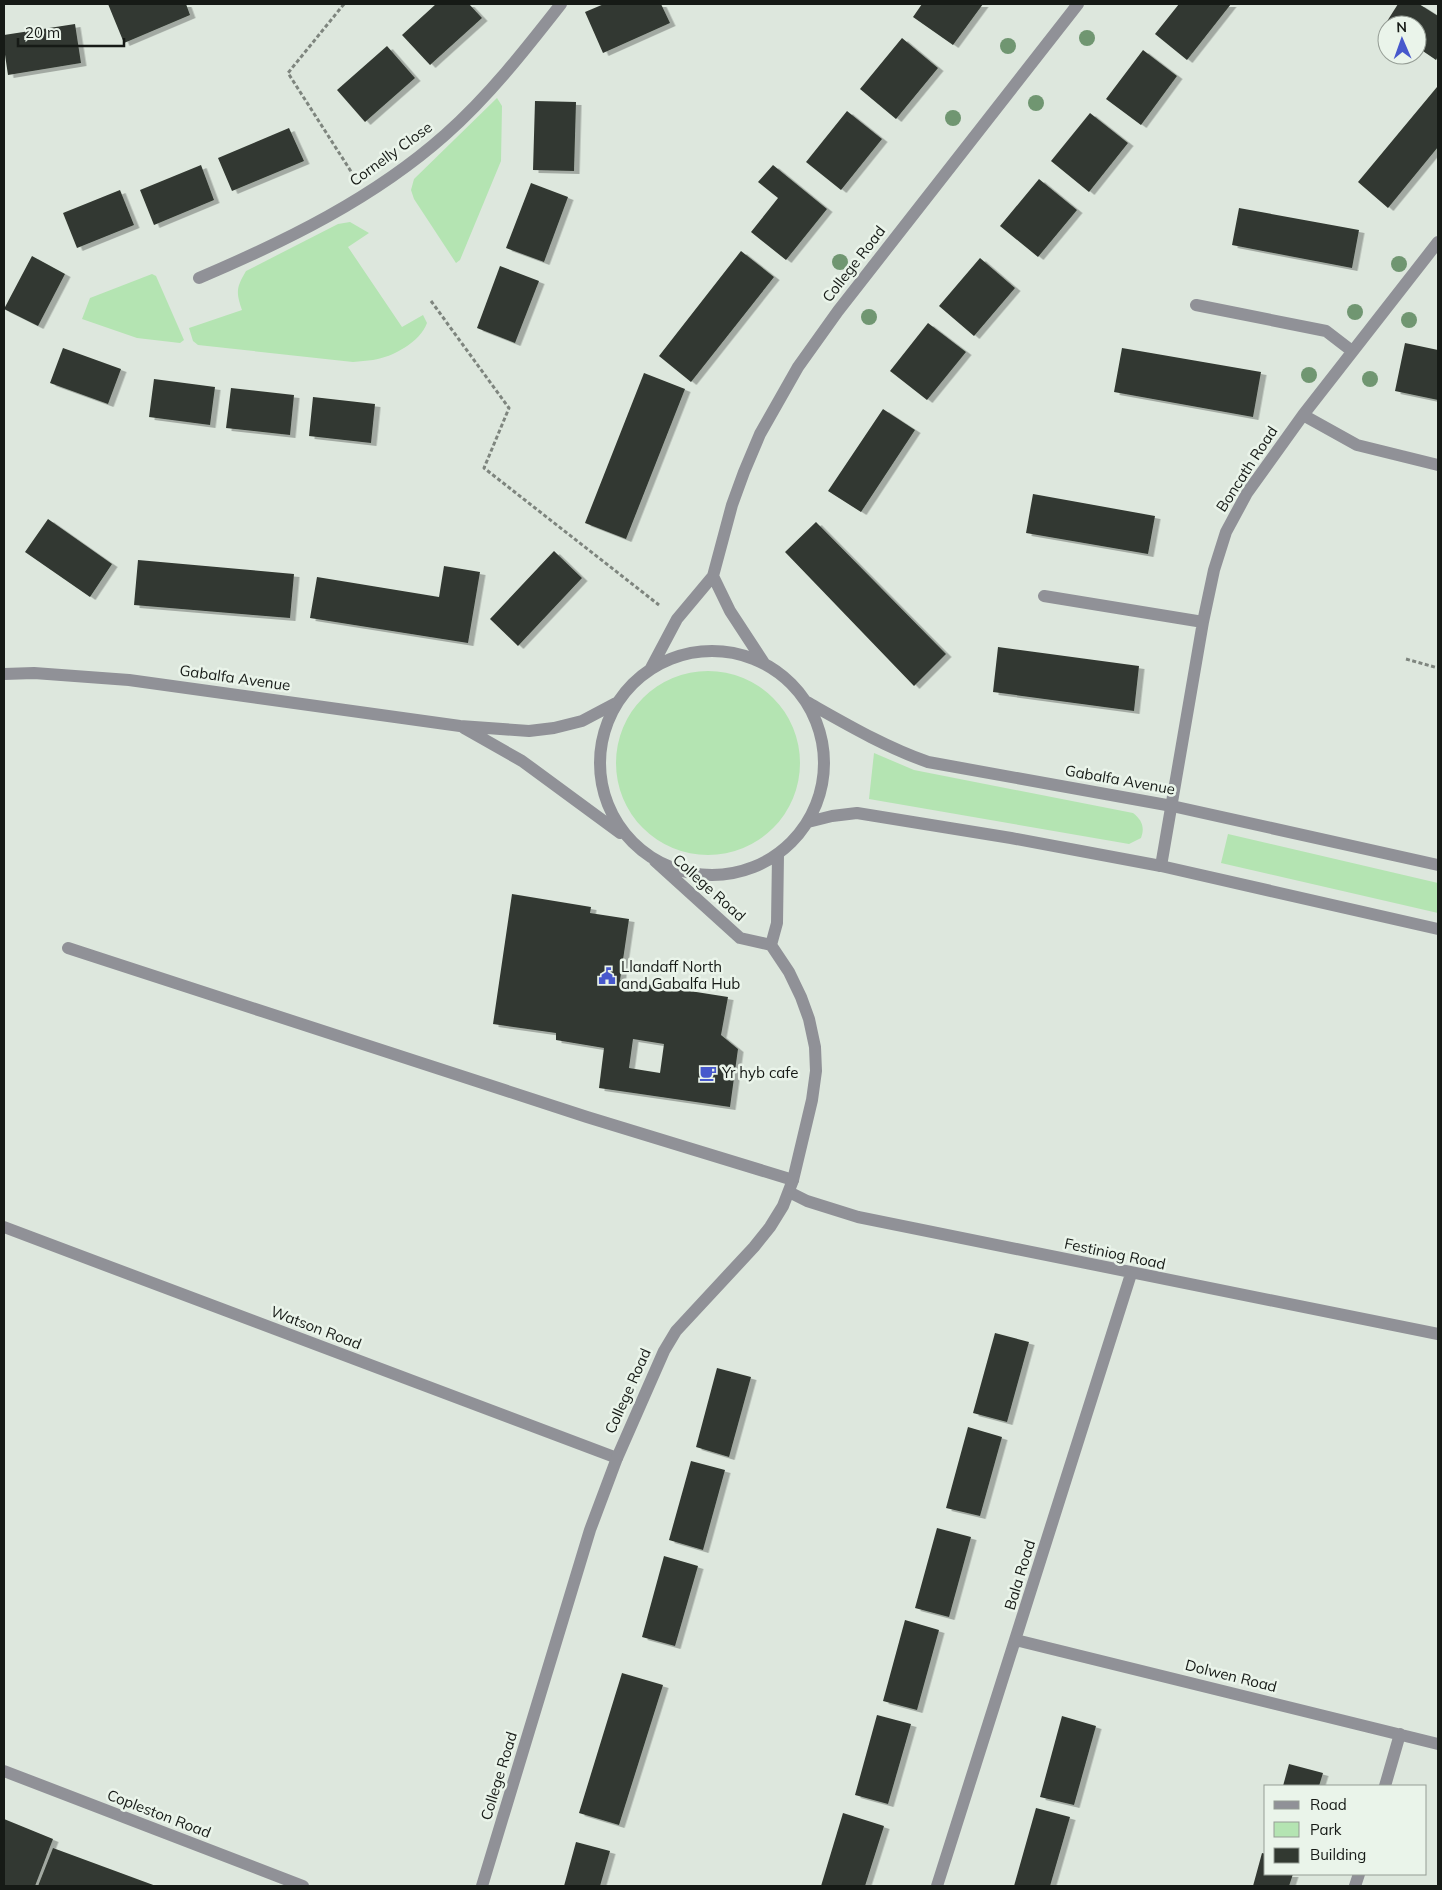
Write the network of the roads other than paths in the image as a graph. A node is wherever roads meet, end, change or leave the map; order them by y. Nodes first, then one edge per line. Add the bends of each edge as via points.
1 (561, 4) edge
2 (1078, 4) edge
3 (1438, 242) edge
4 (199, 278) dead end
5 (1196, 305) dead end
6 (1352, 351) junction
7 (1303, 415) junction
8 (1438, 465) edge
9 (713, 576) junction
10 (1044, 596) dead end
11 (1203, 622) junction
12 (764, 663) junction
13 (651, 668) junction
14 (4, 674) edge
15 (807, 702) junction
16 (616, 703) junction
17 (460, 726) junction
18 (1172, 806) junction
19 (808, 822) junction
20 (626, 837) junction
21 (778, 855) junction
22 (655, 861) junction
23 (1438, 865) edge
24 (1161, 866) junction
25 (1438, 929) edge
26 (771, 945) junction
27 (68, 948) dead end
28 (791, 1186) junction
29 (4, 1227) edge
30 (1131, 1274) junction
31 (1438, 1334) edge
32 (616, 1458) junction
33 (1016, 1640) junction
34 (1400, 1734) junction
35 (1438, 1744) edge
36 (4, 1771) edge
37 (1385, 1785) edge
38 (303, 1886) edge
39 (482, 1886) edge
40 (937, 1886) edge

1 - 4 street, Cornelly Close via 481,100 404,168 366,194 247,258
2 - 9 street, College Road via 838,311 798,367 760,434 744,472
3 - 6 street, Boncath Road
5 - 6 street via 1326,330
6 - 7 street, Boncath Road
7 - 8 street via 1357,445
7 - 11 street, Boncath Road via 1247,493 1226,532
9 - 12 street via 730,611
9 - 13 street, College Road via 677,619
10 - 11 street
11 - 18 street, Boncath Road
12 - 13 street via 727,651 683,654
12 - 15 street via 788,679
13 - 16 street via 635,680
14 - 17 street, Gabalfa Avenue via 129,680
15 - 18 street, Gabalfa Avenue via 854,729 928,762
15 - 19 street via 820,731 825,762 821,794
16 - 17 street, Gabalfa Avenue via 582,721 554,728 529,731
16 - 20 street via 603,730 598,767 606,805
17 - 20 street, Gabalfa Avenue via 522,761
18 - 23 street, Gabalfa Avenue
18 - 24 street, Boncath Road
19 - 21 street
19 - 24 street via 857,813
20 - 22 street, College Road
21 - 22 street via 749,870 717,876 685,873
21 - 26 street via 777,923
22 - 26 street, College Road via 740,938
24 - 25 street
26 - 28 street, College Road via 801,997 815,1047 812,1100
27 - 28 street, Festiniog Road
28 - 30 street, Festiniog Road via 807,1201 858,1217
28 - 32 street, College Road via 783,1206 754,1247 676,1331
29 - 32 street, Watson Road
30 - 31 street, Festiniog Road
30 - 33 street, Bala Road
32 - 39 street, College Road via 590,1530
33 - 34 street, Dolwen Road
33 - 40 street, Bala Road
34 - 35 street, Dolwen Road
34 - 37 street
36 - 38 street, Copleston Road

